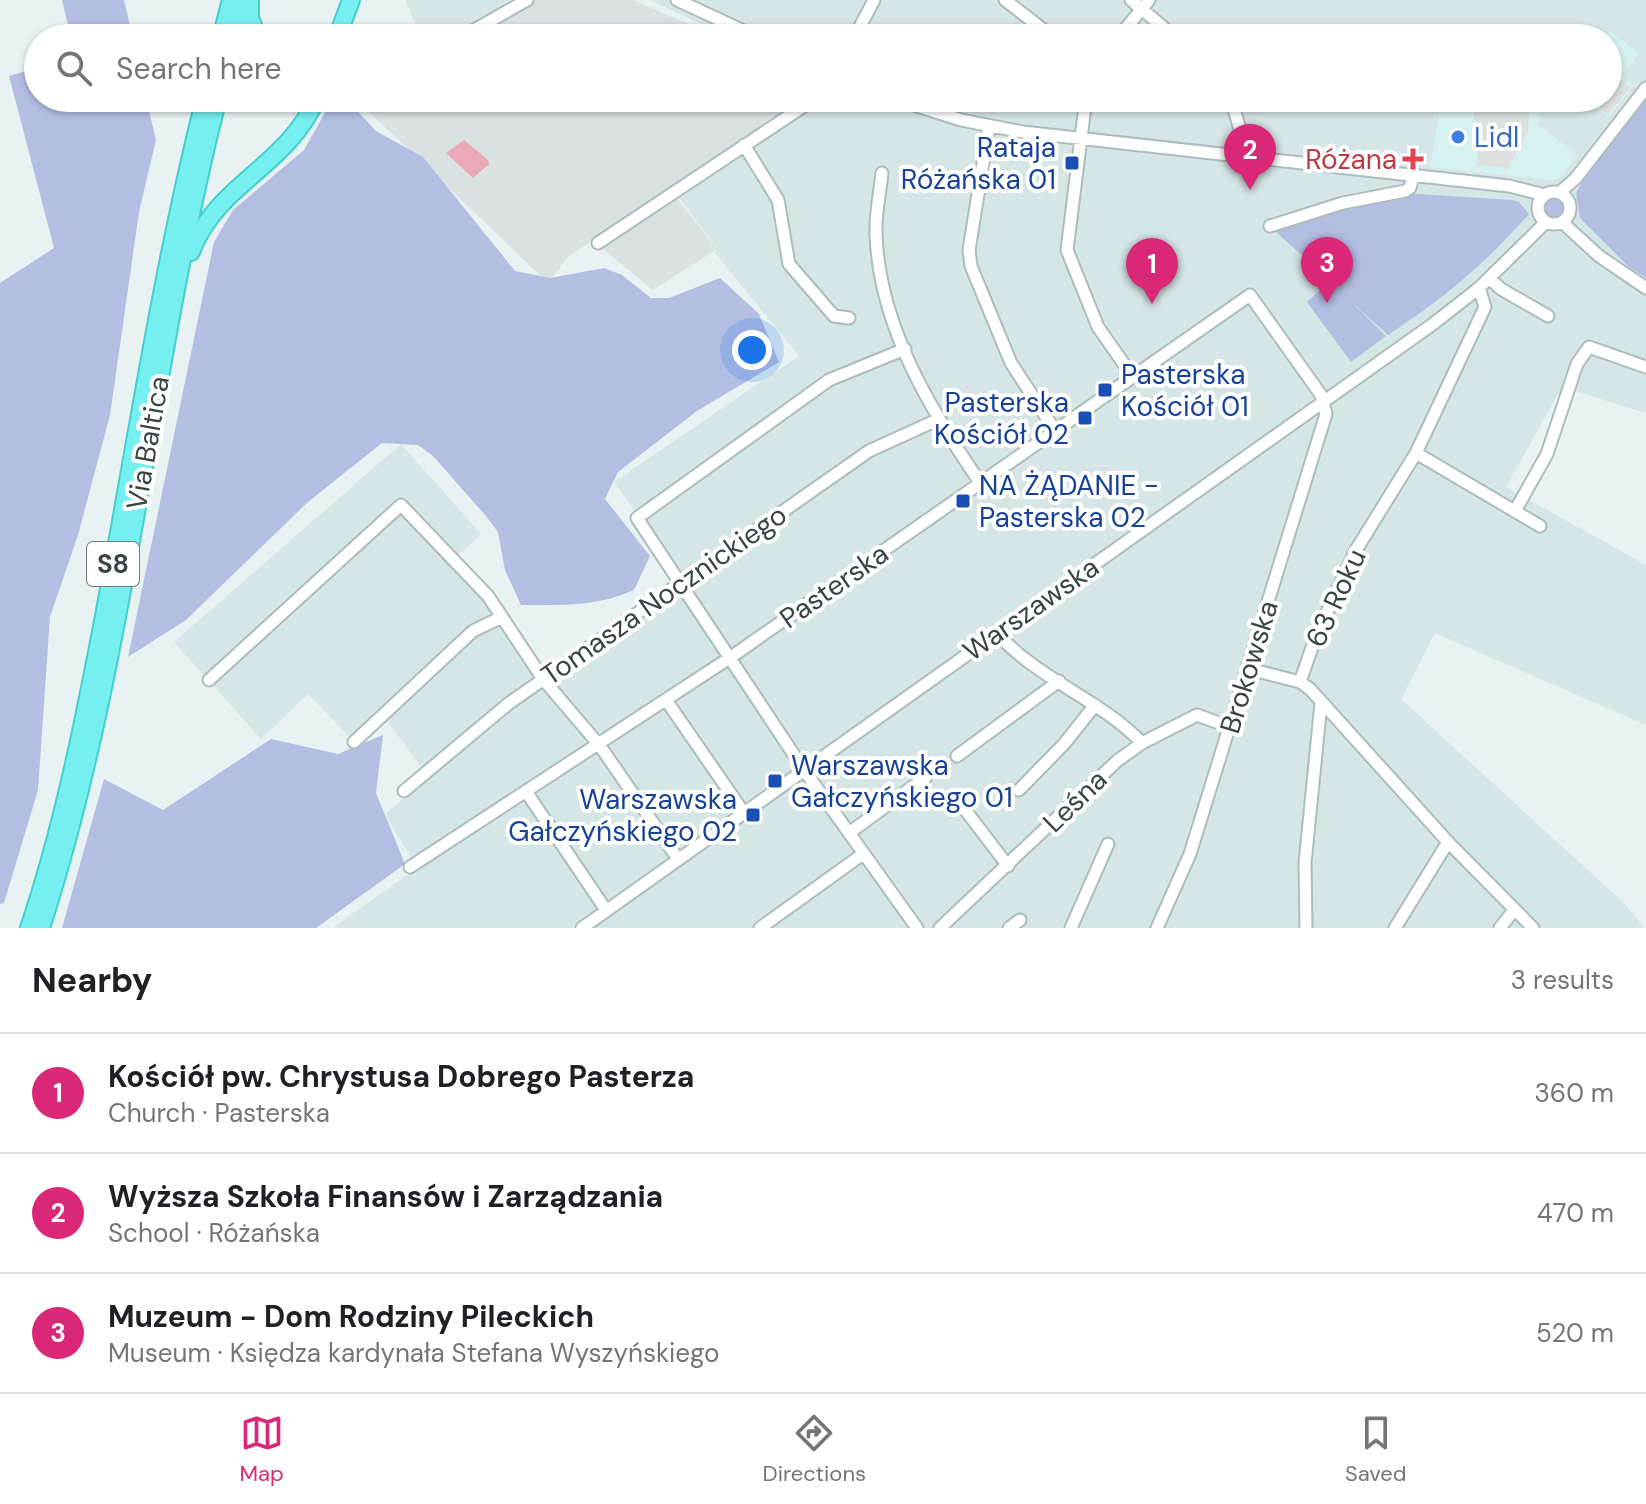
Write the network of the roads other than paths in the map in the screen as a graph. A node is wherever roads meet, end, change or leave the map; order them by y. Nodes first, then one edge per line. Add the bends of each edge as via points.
1 (231, 0) edge
2 (247, 0) edge
3 (351, 0) edge
4 (527, 0) edge
5 (677, 0) edge
6 (874, 0) edge
7 (1005, 0) edge
8 (1131, 0) edge
9 (1145, 4) edge
10 (225, 24) edge
11 (239, 24) edge
12 (252, 24) edge
13 (342, 24) edge
14 (485, 24) edge
15 (729, 24) edge
16 (861, 24) edge
17 (1036, 24) edge
18 (1129, 24) edge
19 (1163, 24) edge
20 (1646, 88) edge
21 (202, 112) edge
22 (215, 112) edge
23 (309, 112) edge
24 (795, 112) edge
25 (940, 112) edge
26 (1084, 112) edge
27 (1235, 112) edge
28 (989, 126) junction
29 (1081, 140) junction
30 (744, 145) junction
31 (1248, 158) junction
32 (882, 173) dead end
33 (1413, 176) junction
34 (1563, 196) junction
35 (1542, 198) junction
36 (1565, 219) junction
37 (1544, 220) junction
38 (1270, 226) dead end
39 (598, 243) dead end
40 (1490, 279) junction
41 (1479, 288) junction
42 (1646, 288) edge
43 (176, 290) junction
44 (1548, 316) dead end
45 (849, 318) dead end
46 (905, 349) junction
47 (1646, 367) edge
48 (1133, 377) junction
49 (1324, 403) junction
50 (937, 420) junction
51 (1056, 432) junction
52 (1416, 453) junction
53 (981, 484) junction
54 (1515, 511) junction
55 (1540, 526) dead end
56 (683, 584) junction
57 (502, 617) junction
58 (997, 633) junction
59 (731, 657) junction
60 (1249, 669) junction
61 (543, 679) junction
62 (209, 680) dead end
63 (1059, 681) junction
64 (1300, 682) junction
65 (666, 700) junction
66 (1321, 703) junction
67 (1095, 705) junction
68 (1230, 727) junction
69 (354, 742) dead end
70 (1142, 743) junction
71 (600, 746) junction
72 (957, 756) dead end
73 (804, 770) junction
74 (926, 777) dead end
75 (1019, 790) dead end
76 (404, 791) dead end
77 (527, 793) junction
78 (963, 807) dead end
79 (744, 813) junction
80 (849, 833) junction
81 (1448, 842) junction
82 (1108, 844) dead end
83 (863, 854) junction
84 (678, 859) junction
85 (1008, 866) junction
86 (410, 867) dead end
87 (606, 910) junction
88 (1514, 910) junction
89 (1020, 920) dead end
90 (29, 928) edge
91 (41, 928) edge
92 (582, 928) edge
93 (760, 928) edge
94 (917, 928) edge
95 (940, 928) edge
96 (1009, 928) edge
97 (1071, 928) edge
98 (1157, 928) edge
99 (1306, 928) edge
100 (1395, 928) edge
101 (1500, 928) edge
102 (1533, 928) edge

1 - 10 highway
2 - 11 highway
2 - 12 highway
3 - 13 highway
4 - 14 street
5 - 15 street
6 - 16 street
7 - 17 street
8 - 9 street
9 - 18 street
9 - 19 street
20 - 34 street
21 - 90 highway, Via Baltica / S8 via 162,294 88,700
22 - 43 highway, Via Baltica / S8
23 - 43 highway via 294,139 208,219
24 - 30 street
25 - 28 street
26 - 29 street
27 - 31 street
28 - 29 street
28 - 51 street via 969,250 971,269 1020,380
29 - 31 street
29 - 48 street via 1067,250 1098,327
30 - 39 street
30 - 45 street via 778,200 789,264 834,316
31 - 33 street
32 - 46 street via 877,246 888,305
33 - 35 street via 1528,191
33 - 38 street via 1405,191
34 - 35 street
34 - 36 street
35 - 37 street
36 - 37 street
36 - 42 street via 1599,256
37 - 40 street, Warszawska
40 - 41 street, Warszawska
40 - 44 street
41 - 49 street, Warszawska
41 - 52 street, 63 Roku via 1485,307
43 - 91 highway, Via Baltica / S8 via 95,728
46 - 50 street
46 - 56 street via 829,380 637,518
47 - 54 street via 1589,347 1577,364 1547,454
48 - 49 street, Pasterska via 1250,295
48 - 51 street, Pasterska
49 - 58 street, Warszawska
49 - 60 street, Brokowska via 1324,423
50 - 53 street
50 - 56 street, Tomasza Nocznickiego via 869,451
51 - 53 street, Pasterska
52 - 54 street
52 - 64 street, 63 Roku via 1356,550
53 - 59 street, Pasterska
54 - 55 street
56 - 59 street
56 - 61 street, Tomasza Nocznickiego
57 - 61 street
57 - 62 street via 401,505
57 - 69 street via 473,631
58 - 63 street via 1011,649
58 - 73 street, Warszawska
59 - 65 street, Pasterska
59 - 73 street
60 - 64 street
60 - 68 street, Brokowska
61 - 71 street
61 - 76 street, Tomasza Nocznickiego
63 - 67 street
63 - 72 street
64 - 66 street, 63 Roku
65 - 71 street, Pasterska
65 - 79 street
66 - 81 street, 63 Roku
66 - 99 street via 1305,863
67 - 70 street
67 - 75 street
68 - 70 street, Leśna via 1197,715
68 - 98 street, Brokowska via 1190,854
70 - 85 street, Leśna
71 - 77 street, Pasterska
71 - 84 street
73 - 79 street, Warszawska
73 - 80 street
74 - 80 street
77 - 86 street, Pasterska
77 - 87 street
78 - 85 street
79 - 84 street, Warszawska
80 - 83 street
81 - 88 street, 63 Roku
81 - 100 street
82 - 97 street
83 - 93 street
83 - 94 street
84 - 87 street, Warszawska
85 - 95 street, Leśna
87 - 92 street, Warszawska
88 - 101 street
88 - 102 street, 63 Roku
89 - 96 street

